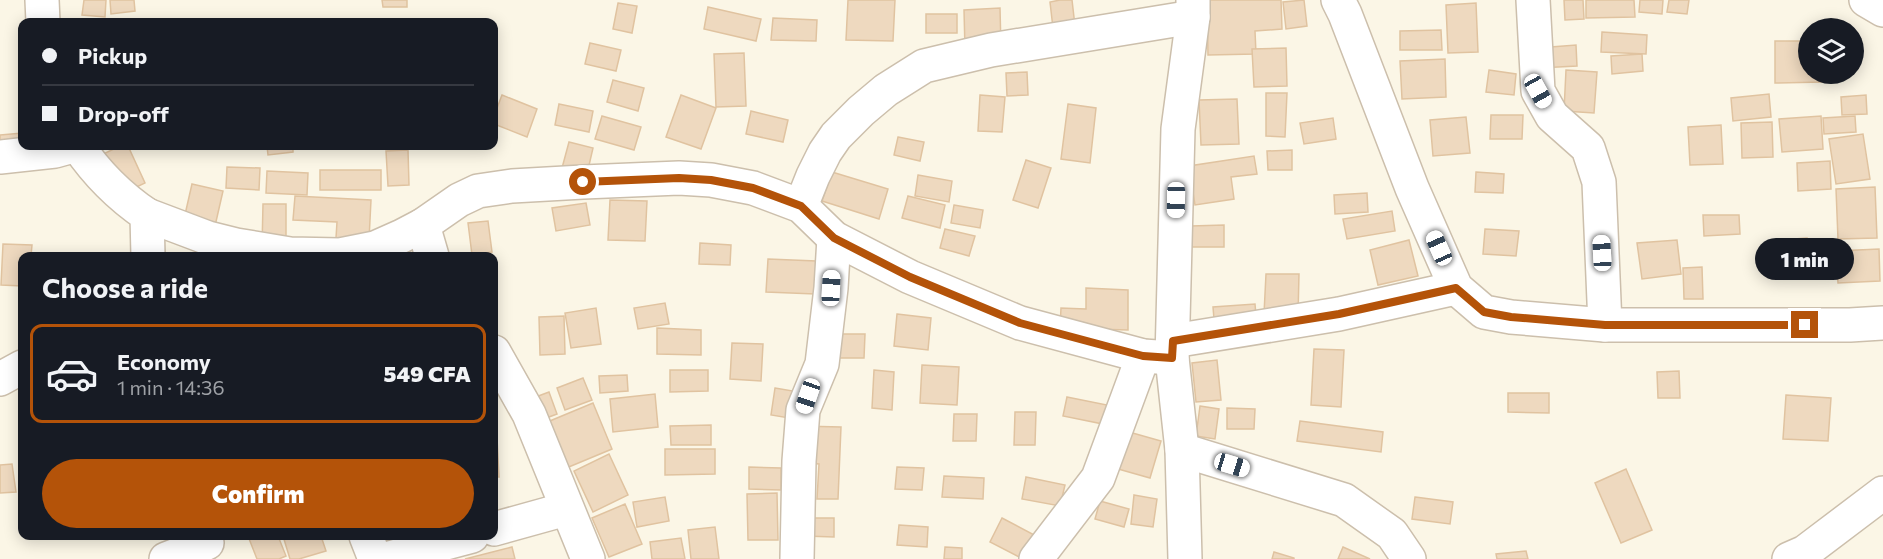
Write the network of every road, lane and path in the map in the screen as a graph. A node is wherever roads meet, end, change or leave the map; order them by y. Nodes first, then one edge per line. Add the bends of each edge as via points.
1 (42, 0) edge
2 (1338, 0) edge
3 (1533, 0) edge
4 (1866, 0) edge
5 (1193, 9) edge
6 (1883, 10) edge
7 (43, 18) edge
8 (59, 150) edge
9 (81, 150) edge
10 (0, 157) edge
11 (801, 206) junction
12 (147, 215) junction
13 (423, 225) junction
14 (834, 238) junction
15 (148, 252) edge
16 (281, 252) edge
17 (355, 252) edge
18 (431, 252) edge
19 (1456, 288) junction
20 (1883, 323) edge
21 (1605, 325) junction
22 (1163, 352) junction
23 (498, 358) edge
24 (18, 369) edge
25 (0, 379) edge
26 (1182, 450) junction
27 (1883, 493) edge
28 (566, 509) junction
29 (498, 529) edge
30 (368, 540) edge
31 (456, 540) edge
32 (209, 546) edge
33 (1799, 557) edge
34 (166, 559) edge
35 (375, 559) edge
36 (386, 559) edge
37 (588, 559) edge
38 (797, 559) edge
39 (1036, 559) edge
40 (1185, 559) edge
41 (1409, 559) edge

1 - 7 street
2 - 19 street
3 - 21 street via 1538,91 1552,116 1588,147 1599,182
4 - 6 street
5 - 11 street via 924,66 886,90 836,136
5 - 22 street via 1178,129
8 - 10 street
9 - 12 street via 123,198
11 - 13 street via 753,188 711,180 583,182 478,191
11 - 14 street
12 - 15 street
12 - 16 street via 208,238
13 - 17 street via 375,248
13 - 18 street
14 - 22 street via 910,277 1020,323
14 - 38 street via 822,364 803,410
19 - 21 street via 1484,312
19 - 22 street
20 - 21 street
22 - 26 street
22 - 39 street via 1098,478
23 - 28 street via 529,414
24 - 25 street
26 - 40 street
26 - 41 street via 1344,500 1392,534
27 - 33 street
28 - 29 street
28 - 37 street
30 - 35 street
31 - 36 street
32 - 34 street

